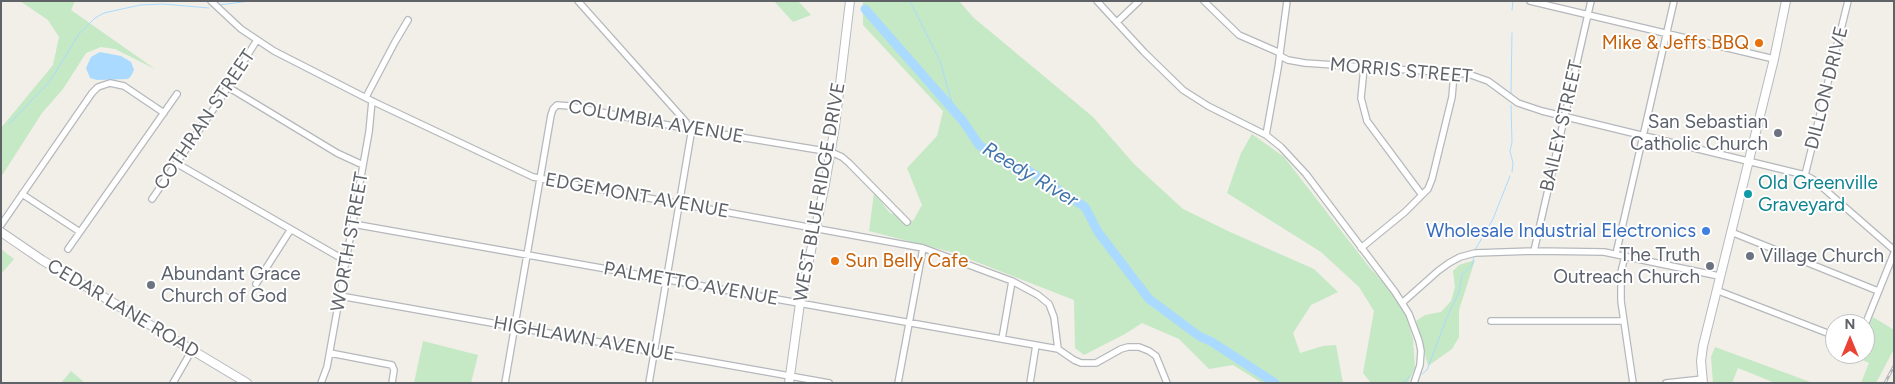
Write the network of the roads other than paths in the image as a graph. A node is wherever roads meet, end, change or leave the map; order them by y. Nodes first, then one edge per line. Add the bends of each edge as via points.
1 (210, 1) edge
2 (578, 1) edge
3 (850, 1) edge
4 (1097, 1) edge
5 (1139, 1) edge
6 (1204, 1) edge
7 (1287, 1) edge
8 (1530, 1) edge
9 (1591, 1) edge
10 (1674, 1) edge
11 (1786, 1) edge
12 (1848, 1) edge
13 (1588, 15) junction
14 (408, 20) dead end
15 (1117, 22) junction
16 (1667, 33) junction
17 (257, 40) junction
18 (1280, 55) junction
19 (1774, 59) junction
20 (1364, 68) junction
21 (1454, 73) junction
22 (228, 87) junction
23 (176, 94) dead end
24 (366, 97) junction
25 (372, 101) junction
26 (164, 113) junction
27 (1564, 116) junction
28 (690, 128) junction
29 (1266, 135) junction
30 (1642, 136) junction
31 (831, 152) junction
32 (1748, 161) junction
33 (176, 162) junction
34 (364, 165) junction
35 (1806, 175) junction
36 (540, 178) junction
37 (22, 194) junction
38 (1422, 195) junction
39 (152, 199) dead end
40 (680, 204) junction
41 (907, 222) dead end
42 (1, 224) edge
43 (353, 224) junction
44 (816, 228) junction
45 (291, 229) junction
46 (1, 232) edge
47 (80, 232) junction
48 (1731, 232) junction
49 (923, 248) junction
50 (1361, 248) junction
51 (68, 249) dead end
52 (1534, 251) junction
53 (1894, 252) edge
54 (527, 254) junction
55 (1616, 254) junction
56 (1625, 256) junction
57 (346, 261) junction
58 (1719, 276) junction
59 (667, 279) junction
60 (1012, 281) junction
61 (256, 284) dead end
62 (1716, 290) junction
63 (1878, 292) junction
64 (340, 296) junction
65 (800, 303) junction
66 (1402, 303) junction
67 (1869, 314) edge
68 (1491, 320) dead end
69 (1624, 321) junction
70 (909, 322) junction
71 (514, 327) junction
72 (1825, 332) edge
73 (1002, 339) junction
74 (1036, 345) junction
75 (1058, 349) junction
76 (192, 350) junction
77 (655, 352) junction
78 (330, 353) junction
79 (790, 379) edge
80 (1703, 381) edge
81 (173, 383) edge
82 (247, 383) edge
83 (321, 383) edge
84 (392, 383) edge
85 (505, 383) edge
86 (649, 383) edge
87 (829, 383) edge
88 (898, 383) edge
89 (1030, 383) edge
90 (1167, 383) edge
91 (1414, 383) edge
92 (1633, 383) edge
93 (1666, 383) edge

1 - 17 street, EDGEMONT AVENUE
2 - 28 street
3 - 31 main road, WEST BLUE RIDGE DRIVE
4 - 15 street
5 - 15 street
6 - 18 street, MORRIS STREET via 1239,35
7 - 18 street
8 - 13 street
9 - 13 street, BAILEY STREET
10 - 16 street
11 - 19 main road
12 - 35 street, DILLON DRIVE
13 - 16 street
13 - 27 street, BAILEY STREET
14 - 24 street
15 - 29 street via 1183,90
16 - 19 street
16 - 30 street
17 - 22 street, COTHRAN STREET
17 - 24 street, EDGEMONT AVENUE
18 - 20 street, MORRIS STREET via 1284,59 1305,63
18 - 29 street
19 - 32 main road
20 - 21 street, MORRIS STREET
20 - 38 street via 1361,98 1366,121
21 - 27 street, MORRIS STREET via 1484,79 1522,105
21 - 38 street via 1452,96 1432,179
22 - 33 street, COTHRAN STREET
22 - 34 street via 337,153
23 - 26 street
24 - 25 street, EDGEMONT AVENUE
25 - 34 street, WORTH STREET
25 - 36 street, EDGEMONT AVENUE
26 - 37 street via 124,86 104,84 92,93
26 - 47 street
27 - 30 street, MORRIS STREET
27 - 52 street, BAILEY STREET
28 - 31 street, COLUMBIA AVENUE
28 - 36 street, COLUMBIA AVENUE via 557,106 550,115
28 - 40 street
29 - 50 street via 1306,174
30 - 32 street, MORRIS STREET
30 - 55 street
31 - 41 street via 849,163
31 - 44 main road, WEST BLUE RIDGE DRIVE
32 - 35 street, MORRIS STREET
32 - 48 main road
33 - 39 street, COTHRAN STREET
33 - 45 street
34 - 43 street, WORTH STREET
35 - 53 street
36 - 40 street, EDGEMONT AVENUE
36 - 54 street
37 - 42 street
37 - 47 street
38 - 50 street
40 - 44 street, EDGEMONT AVENUE
40 - 59 street
43 - 54 street, PALMETTO AVENUE
43 - 57 street, WORTH STREET
44 - 49 street, EDGEMONT AVENUE
44 - 65 main road, WEST BLUE RIDGE DRIVE
45 - 57 street
45 - 61 street
46 - 76 main road, CEDAR LANE ROAD
47 - 51 street
48 - 58 main road
48 - 63 street
49 - 60 street, EDGEMONT AVENUE
49 - 70 street
50 - 66 street
52 - 55 street
52 - 66 street via 1475,253 1460,257 1438,270
53 - 63 street
54 - 59 street, PALMETTO AVENUE
54 - 71 street
55 - 56 street
56 - 58 street
56 - 69 street via 1620,286
57 - 64 street, WORTH STREET
58 - 62 main road
59 - 65 street, PALMETTO AVENUE
59 - 77 street
60 - 73 street
60 - 75 street, EDGEMONT AVENUE via 1049,304
62 - 72 street
62 - 80 main road via 1702,346
63 - 67 street
64 - 71 street, HIGHLAWN AVENUE
64 - 78 street, WORTH STREET
65 - 70 street, PALMETTO AVENUE
65 - 79 main road, WEST BLUE RIDGE DRIVE
66 - 91 street via 1420,347 1420,365
68 - 69 street
69 - 92 street
70 - 73 street, PALMETTO AVENUE
70 - 88 street
71 - 77 street, HIGHLAWN AVENUE
71 - 85 street
73 - 74 street, PALMETTO AVENUE
74 - 75 street, PALMETTO AVENUE
74 - 89 street
75 - 90 street via 1087,364 1101,361 1128,347 1144,348 1156,356
76 - 81 street
76 - 82 main road, CEDAR LANE ROAD
77 - 79 street, HIGHLAWN AVENUE
77 - 86 street
78 - 83 street, WORTH STREET
78 - 84 street via 392,365
79 - 87 street, HIGHLAWN AVENUE
80 - 93 street

